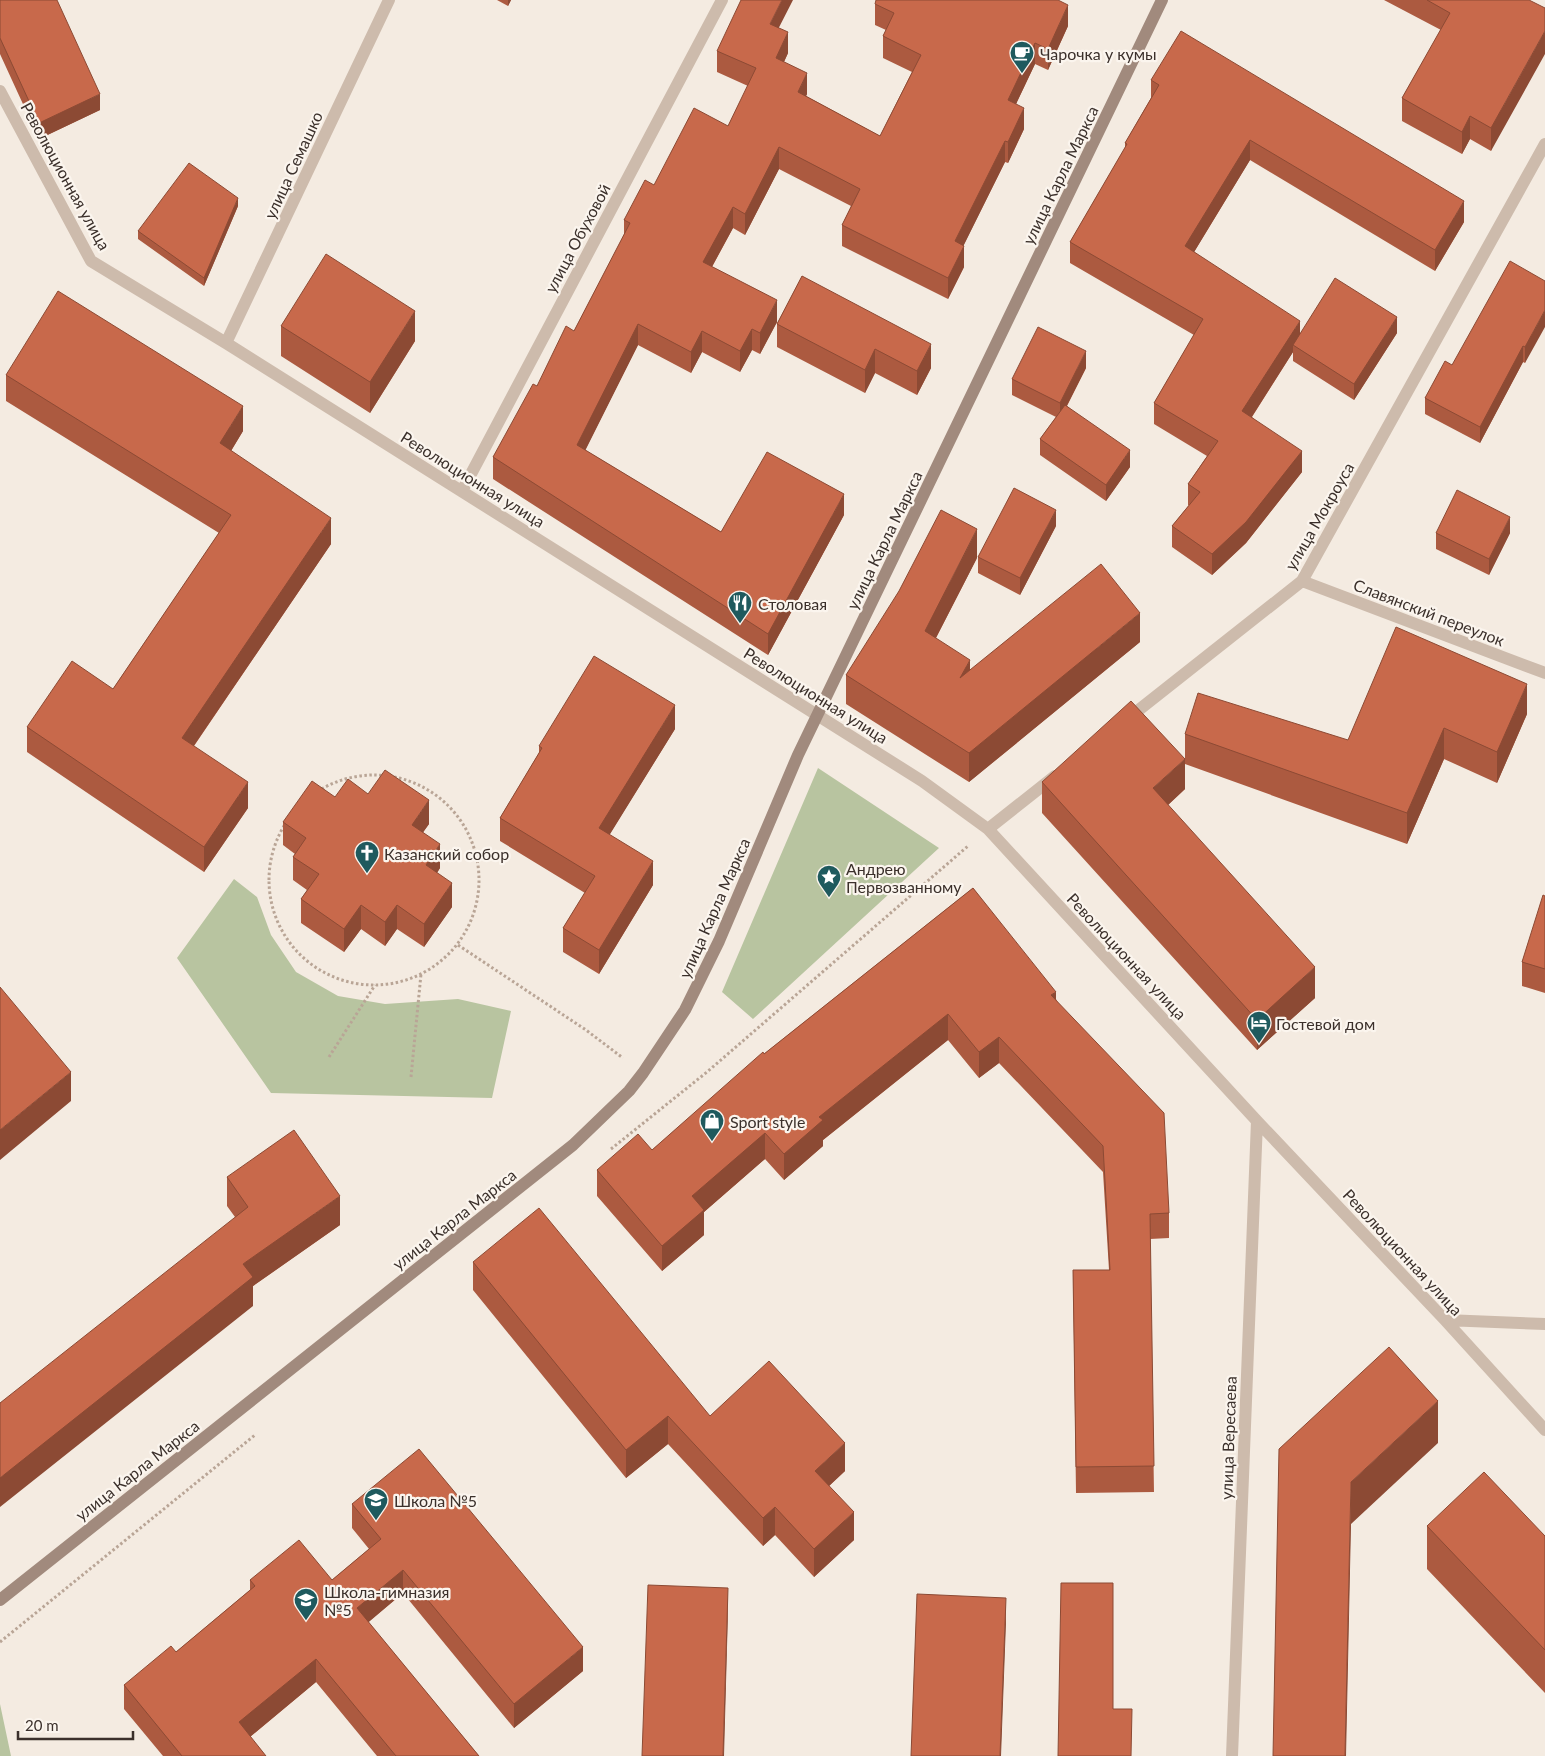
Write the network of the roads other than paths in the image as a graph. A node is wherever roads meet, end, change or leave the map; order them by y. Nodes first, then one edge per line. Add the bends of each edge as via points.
1 (390, 0) edge
2 (722, 0) edge
3 (1162, 0) edge
4 (0, 91) edge
5 (1545, 144) edge
6 (226, 343) junction
7 (462, 491) junction
8 (1302, 581) junction
9 (1545, 673) edge
10 (817, 715) junction
11 (1118, 726) edge
12 (1064, 769) edge
13 (988, 829) junction
14 (1257, 1121) junction
15 (1445, 1320) junction
16 (1545, 1324) edge
17 (1545, 1430) edge
18 (0, 1600) edge
19 (1232, 1756) edge

1 - 6 street, улица Семашко
2 - 7 street, улица Обуховой
3 - 10 main road, улица Карла Маркса
4 - 6 street, Революционная улица via 91,260
5 - 8 street, улица Мокроуса
6 - 7 street, Революционная улица
7 - 10 street, Революционная улица
8 - 9 street, Славянский переулок
8 - 11 street, улица Мокроуса
10 - 13 street, Революционная улица via 922,781
10 - 18 main road, улица Карла Маркса via 719,941 685,1010 629,1091 573,1145
12 - 13 street
13 - 14 street, Революционная улица
14 - 15 street, Революционная улица
14 - 19 street, улица Вересаева
15 - 16 street
15 - 17 street, Революционная улица

